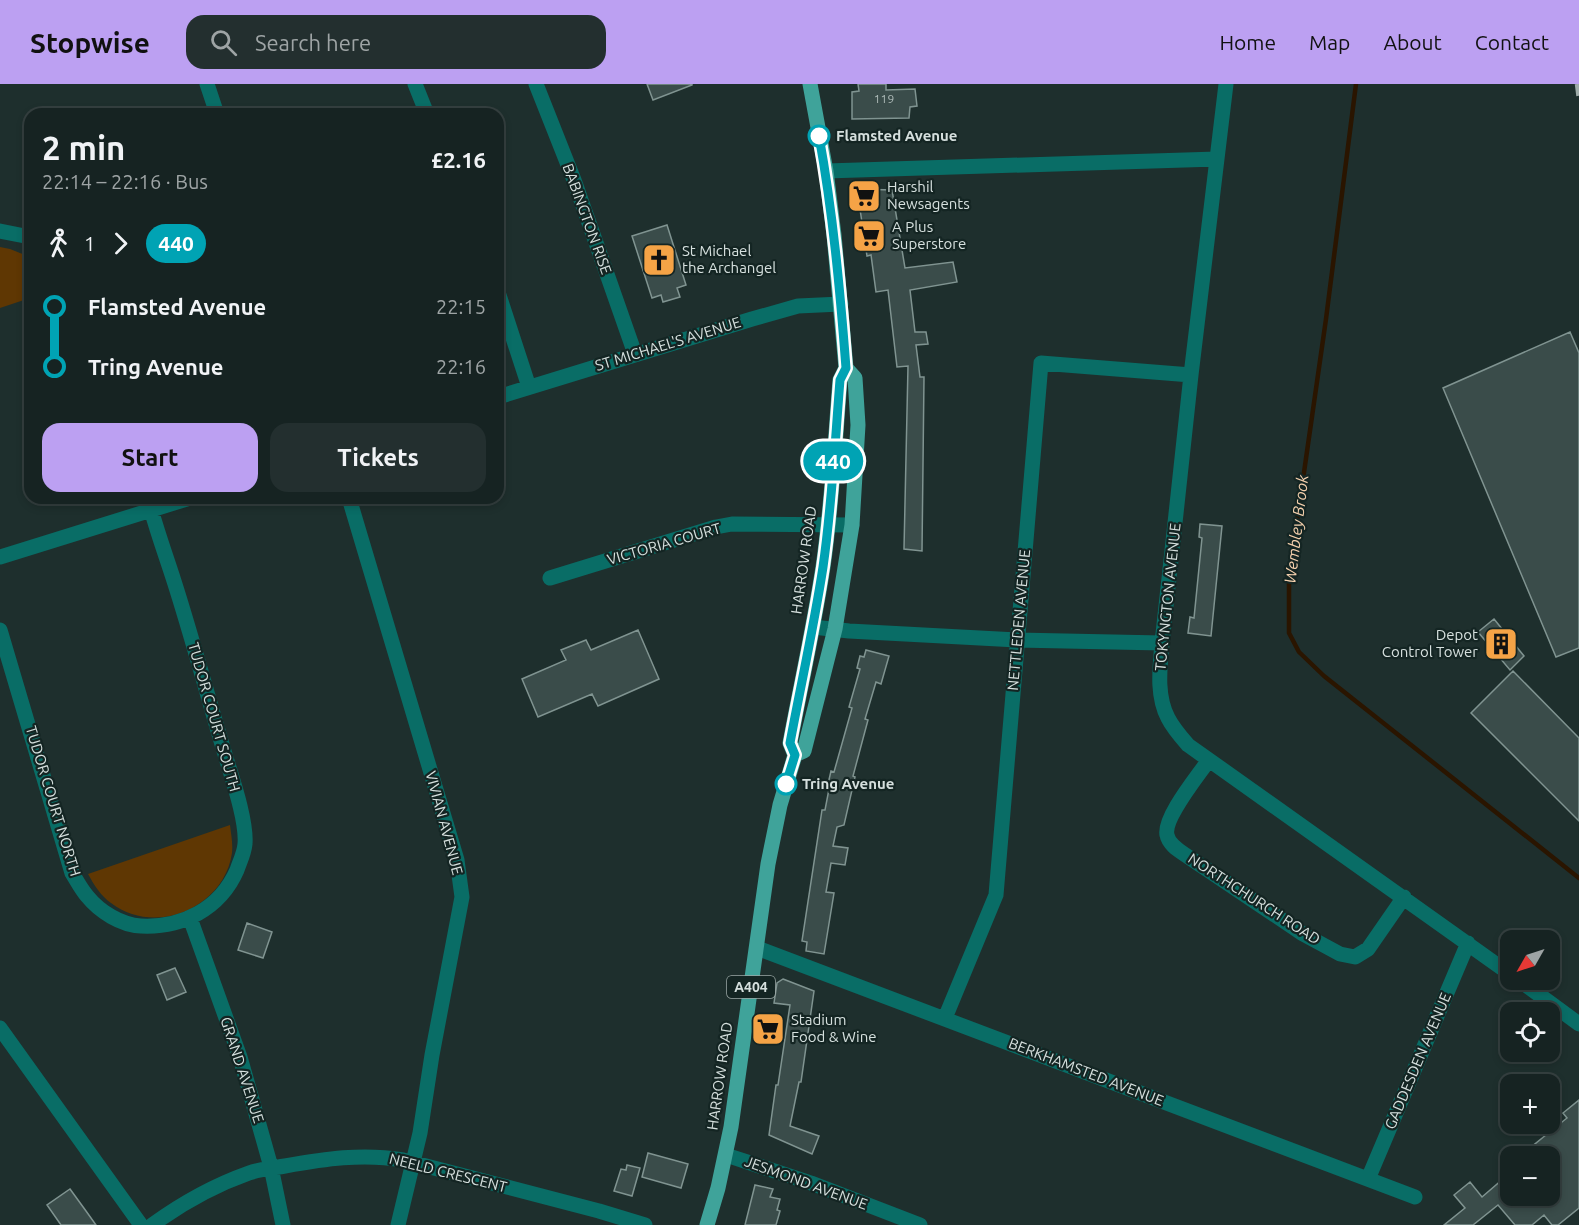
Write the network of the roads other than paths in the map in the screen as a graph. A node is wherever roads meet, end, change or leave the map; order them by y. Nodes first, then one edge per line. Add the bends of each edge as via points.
1 (207, 84) edge
2 (415, 84) edge
3 (536, 84) edge
4 (810, 84) edge
5 (1226, 84) edge
6 (215, 108) edge
7 (425, 108) edge
8 (1217, 159) junction
9 (826, 171) junction
10 (0, 231) edge
11 (24, 236) edge
12 (841, 304) junction
13 (504, 310) edge
14 (635, 354) junction
15 (846, 368) junction
16 (1191, 375) junction
17 (529, 387) junction
18 (504, 395) edge
19 (150, 504) edge
20 (351, 504) edge
21 (828, 524) junction
22 (852, 525) junction
23 (0, 558) edge
24 (550, 578) dead end
25 (813, 627) junction
26 (835, 629) junction
27 (0, 630) edge
28 (1017, 640) junction
29 (1162, 643) junction
30 (795, 755) junction
31 (1208, 761) junction
32 (1404, 897) junction
33 (190, 918) junction
34 (1468, 943) junction
35 (757, 948) junction
36 (1500, 967) edge
37 (1533, 990) edge
38 (945, 1018) junction
39 (1579, 1024) edge
40 (0, 1028) edge
41 (726, 1155) junction
42 (413, 1163) junction
43 (271, 1167) junction
44 (1368, 1179) junction
45 (1415, 1197) dead end
46 (141, 1225) edge
47 (152, 1225) edge
48 (283, 1225) edge
49 (398, 1225) edge
50 (645, 1225) edge
51 (707, 1225) edge
52 (920, 1225) edge

1 - 6 street
2 - 7 street
3 - 14 street, BABINGTON RISE
4 - 9 main road, HARROW ROAD / A404
5 - 8 street, TOKYNGTON AVENUE
8 - 9 street
8 - 16 street, TOKYNGTON AVENUE
9 - 12 main road, HARROW ROAD / A404
10 - 11 street
12 - 14 street, ST MICHAEL'S AVENUE via 798,306
12 - 15 main road, HARROW ROAD / A404
13 - 17 street
14 - 17 street, ST MICHAEL'S AVENUE
15 - 21 main road, HARROW ROAD / A404 via 840,380
15 - 22 main road, HARROW ROAD / A404 via 855,378 858,425
16 - 28 street, NETTLEDEN AVENUE via 1041,363
16 - 29 street, TOKYNGTON AVENUE
17 - 18 street, ST MICHAEL'S AVENUE
19 - 23 street
19 - 33 street, TUDOR COURT SOUTH via 244,826 243,854 233,878 211,905
20 - 42 street, VIVIAN AVENUE via 457,860 462,897
21 - 22 street, VICTORIA COURT
21 - 24 street, VICTORIA COURT via 716,527
21 - 25 main road, HARROW ROAD / A404
22 - 26 main road, HARROW ROAD / A404
25 - 26 street
25 - 30 main road, HARROW ROAD / A404 via 790,743
26 - 28 street
26 - 30 main road, HARROW ROAD / A404 via 804,751
27 - 33 street, TUDOR COURT NORTH via 72,873 87,897 121,922 139,926 163,926
28 - 29 street
28 - 38 street, NETTLEDEN AVENUE via 996,895
29 - 31 street, TOKYNGTON AVENUE via 1160,679 1167,718 1188,745
30 - 35 main road, HARROW ROAD / A404 via 770,852
31 - 32 street, TOKYNGTON AVENUE
31 - 32 street, NORTHCHURCH ROAD via 1168,823 1167,836 1190,858 1303,934 1340,954 1355,957 1368,949
32 - 34 street, TOKYNGTON AVENUE
33 - 43 street, GRAND AVENUE via 240,1057
34 - 36 street, TOKYNGTON AVENUE
34 - 44 street, GADDESDEN AVENUE
35 - 38 street, BERKHAMSTED AVENUE
35 - 41 main road, HARROW ROAD / A404
37 - 39 street
38 - 44 street, BERKHAMSTED AVENUE
40 - 46 street
41 - 51 main road, HARROW ROAD / A404
41 - 52 street, JESMOND AVENUE
42 - 43 street, NEELD CRESCENT via 386,1157 338,1157
42 - 49 street, VIVIAN AVENUE
42 - 50 street, NEELD CRESCENT
43 - 47 street, NEELD CRESCENT via 223,1183
43 - 48 street, GRAND AVENUE
44 - 45 street, BERKHAMSTED AVENUE

